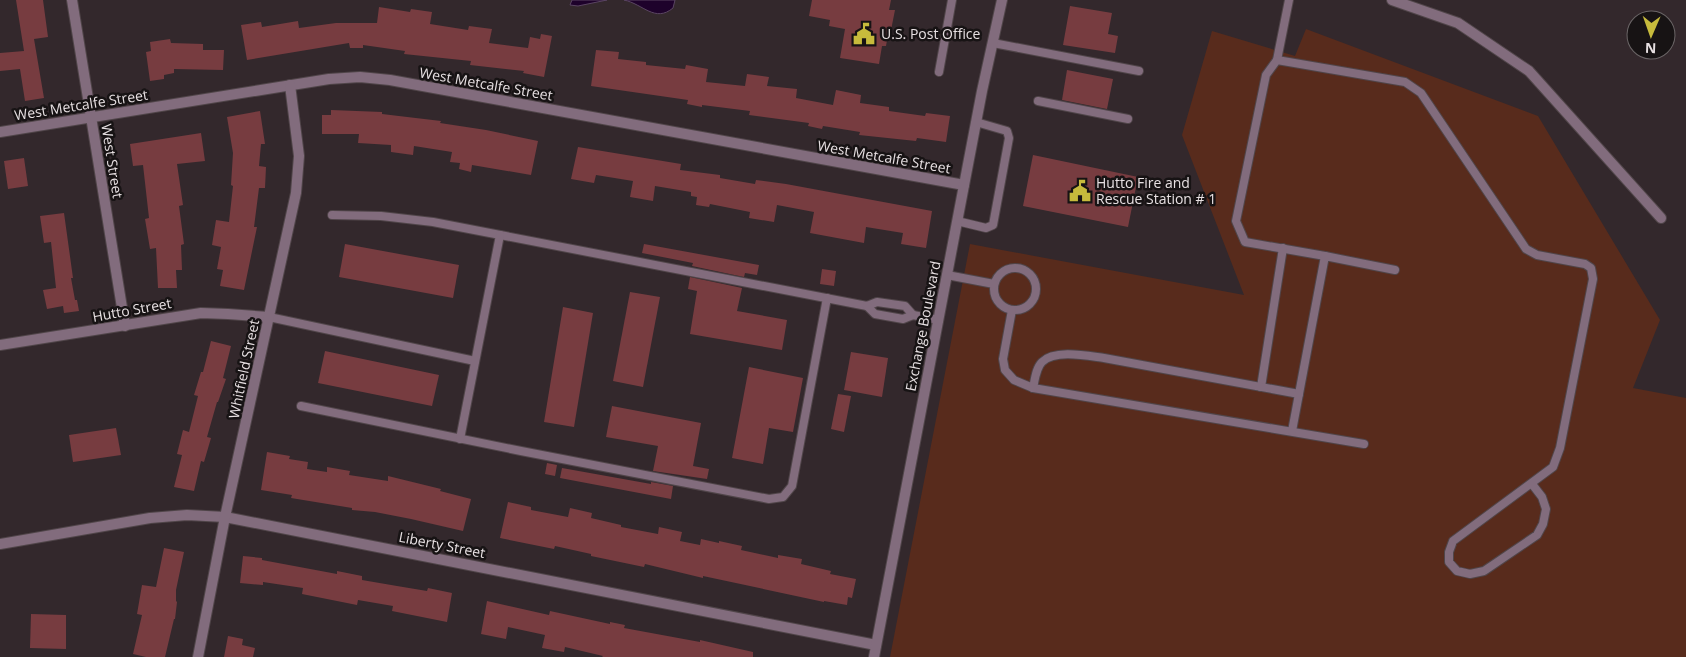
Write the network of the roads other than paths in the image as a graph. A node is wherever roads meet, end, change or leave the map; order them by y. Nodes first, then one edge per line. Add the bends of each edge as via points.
1 (72, 0) edge
2 (952, 0) edge
3 (1002, 0) edge
4 (1289, 0) edge
5 (1392, 0) edge
6 (993, 43) junction
7 (1277, 60) junction
8 (1139, 71) dead end
9 (939, 72) dead end
10 (290, 85) junction
11 (1038, 101) dead end
12 (91, 118) junction
13 (1128, 118) dead end
14 (976, 122) junction
15 (0, 132) edge
16 (964, 185) junction
17 (332, 215) dead end
18 (1661, 218) dead end
19 (957, 222) junction
20 (500, 235) junction
21 (1283, 248) junction
22 (1325, 256) junction
23 (1396, 270) dead end
24 (947, 276) junction
25 (994, 284) junction
26 (827, 298) junction
27 (867, 306) junction
28 (1012, 310) junction
29 (913, 315) junction
30 (270, 318) junction
31 (938, 320) junction
32 (125, 326) junction
33 (0, 345) edge
34 (475, 360) junction
35 (1261, 387) junction
36 (1033, 388) junction
37 (1299, 394) junction
38 (301, 406) dead end
39 (1292, 431) junction
40 (460, 439) junction
41 (1364, 444) dead end
42 (1532, 484) junction
43 (225, 516) junction
44 (0, 544) edge
45 (876, 645) junction
46 (198, 657) edge
47 (874, 657) edge

1 - 12 street, West Street
2 - 9 lane
3 - 6 street, Exchange Boulevard
4 - 7 lane
5 - 18 street via 1458,22 1529,71
6 - 8 lane
6 - 14 street, Exchange Boulevard
7 - 21 lane via 1266,75 1236,220 1245,242
7 - 42 lane via 1405,82 1421,92 1526,249 1537,255 1591,268 1593,279 1560,448 1553,467
10 - 12 street, West Metcalfe Street
10 - 16 street, West Metcalfe Street via 345,78 390,80
10 - 30 street, Whitfield Street via 299,156 296,193
11 - 13 lane
12 - 15 street, West Metcalfe Street
12 - 32 street, West Street
14 - 16 street, Exchange Boulevard
14 - 19 lane via 1007,131 1009,138 995,215 993,224 986,228
16 - 19 street, Exchange Boulevard
17 - 20 lane via 433,222
19 - 24 street, Exchange Boulevard
20 - 26 lane
20 - 34 lane
21 - 22 lane
21 - 35 lane
22 - 23 lane
22 - 37 lane
24 - 25 lane
24 - 31 street, Exchange Boulevard
25 - 28 lane via 995,298
25 - 28 lane via 1001,272 1014,268 1022,269 1032,277 1036,290 1031,303 1026,308
26 - 27 lane
26 - 40 lane via 792,486 783,497 769,499
27 - 29 lane via 875,314 884,316 903,319
27 - 29 lane via 877,302 906,306
28 - 36 lane via 1005,370 1014,380
29 - 31 lane
30 - 32 street, Hutto Street via 201,313
30 - 34 lane
30 - 43 street, Whitfield Street
31 - 45 street, Exchange Boulevard
32 - 33 street, Hutto Street
34 - 40 lane
35 - 36 lane via 1104,358 1054,355 1043,361
35 - 37 lane
36 - 39 lane
37 - 39 lane
38 - 40 lane
39 - 41 lane
42 - 42 lane via 1453,540 1449,562 1457,571 1470,574 1484,571 1536,535 1543,524 1546,509
43 - 44 street, Liberty Street via 150,518
43 - 45 street, Liberty Street
43 - 46 street, Whitfield Street
45 - 47 street, Exchange Boulevard

